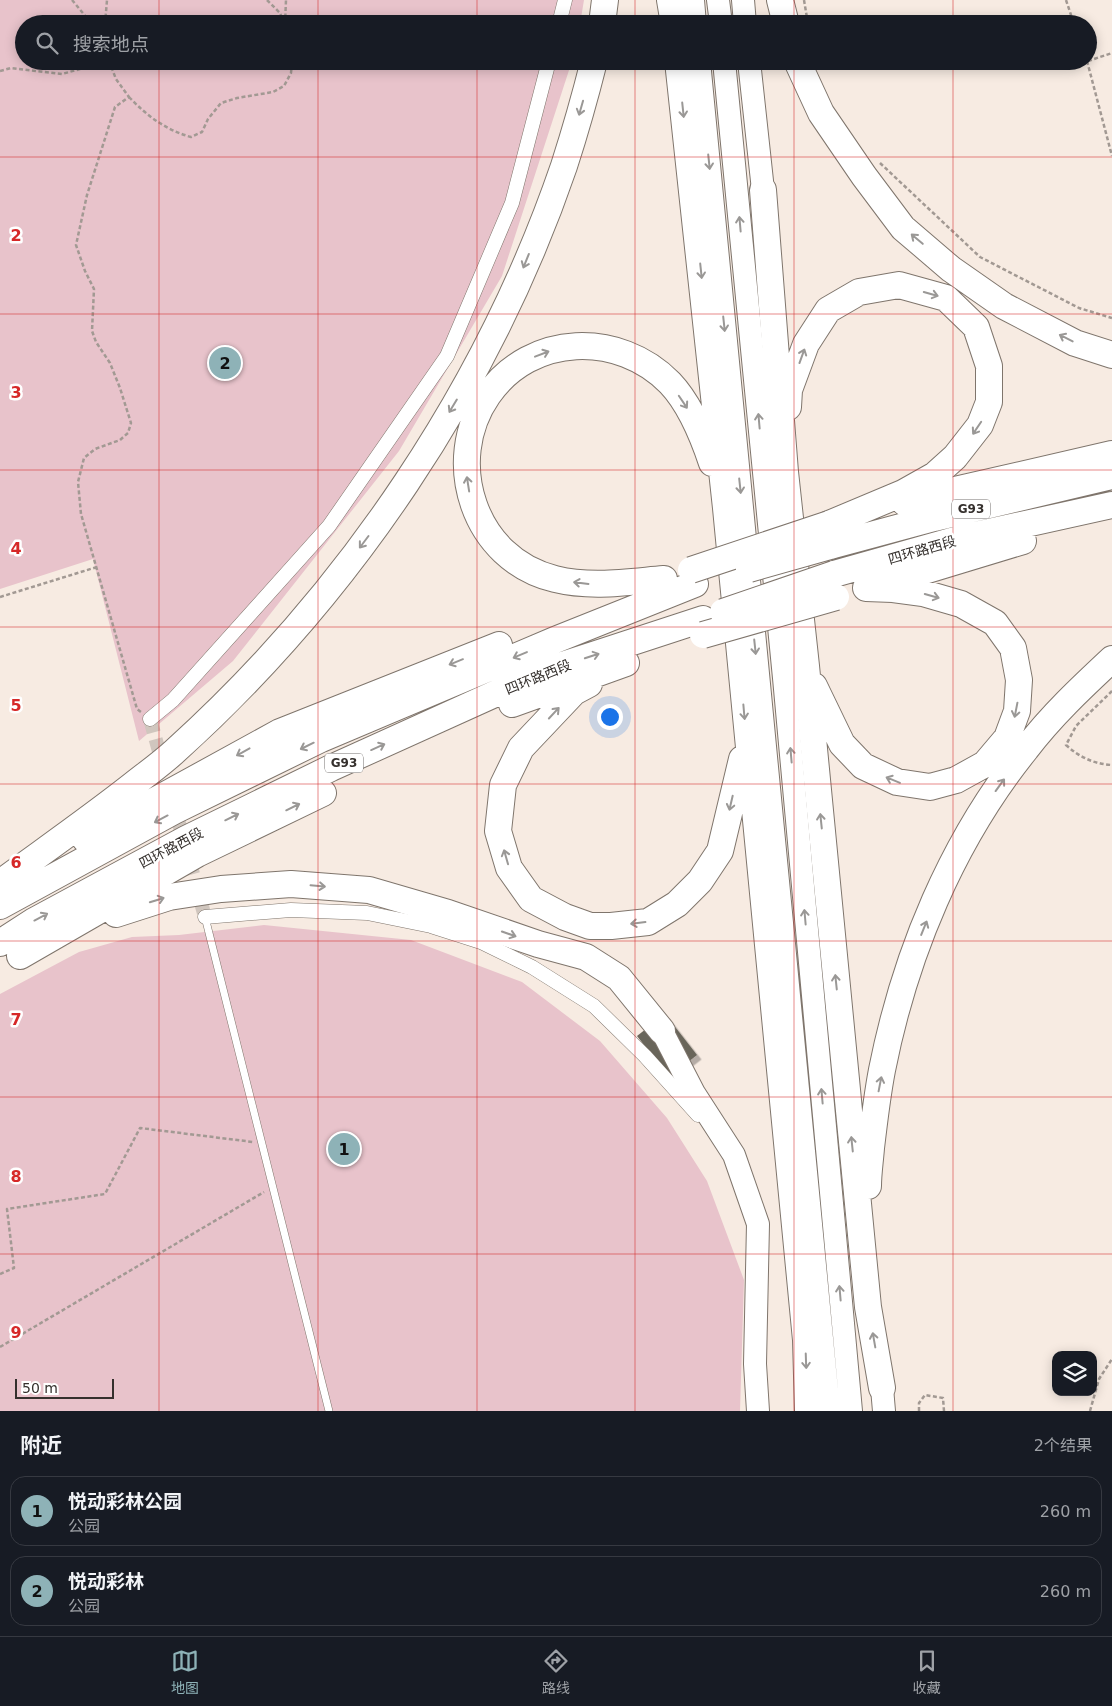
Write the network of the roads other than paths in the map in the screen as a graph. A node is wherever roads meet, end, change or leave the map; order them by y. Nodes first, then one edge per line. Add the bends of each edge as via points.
1 (565, 0) edge
2 (605, 0) edge
3 (670, 0) edge
4 (693, 0) edge
5 (718, 0) edge
6 (743, 0) edge
7 (780, 0) edge
8 (561, 15) edge
9 (603, 15) edge
10 (672, 15) edge
11 (694, 15) edge
12 (720, 15) edge
13 (744, 15) edge
14 (784, 15) edge
15 (547, 70) edge
16 (592, 70) edge
17 (679, 70) edge
18 (700, 70) edge
19 (725, 70) edge
20 (750, 70) edge
21 (801, 70) edge
22 (763, 190) joint
23 (1112, 355) edge
24 (1112, 454) edge
25 (785, 472) junction
26 (1112, 476) edge
27 (1112, 505) edge
28 (726, 508) junction
29 (1112, 522) edge
30 (830, 535) junction
31 (693, 577) junction
32 (664, 579) junction
33 (835, 586) junction
34 (866, 588) junction
35 (703, 627) junction
36 (637, 659) junction
37 (1112, 659) edge
38 (806, 666) junction
39 (150, 719) road end
40 (747, 738) junction
41 (0, 883) edge
42 (0, 888) edge
43 (0, 906) edge
44 (205, 917) joint
45 (7, 955) edge
46 (662, 1031) joint
47 (734, 1155) junction
48 (868, 1307) junction
49 (883, 1400) edge
50 (329, 1411) edge
51 (758, 1411) edge
52 (808, 1411) edge
53 (829, 1411) edge
54 (851, 1411) edge

1 - 8 street
2 - 9 highway
3 - 10 highway
4 - 11 main road
5 - 12 main road
6 - 13 main road
7 - 14 highway
15 - 39 street via 512,203 447,356 329,526 173,700
16 -> 41 highway via 563,168 516,286 458,398 378,524 324,595 212,715 173,752 93,816
17 -> 28 highway
18 -> 53 main road
54 -> 19 main road
20 - 22 main road
23 -> 21 highway via 1075,343 1004,306 951,269 904,228 822,113
22 - 25 highway
24 - 30 highway via 942,493
25 -> 30 highway via 789,390 806,344 828,310 859,292 899,285 946,298 976,328 989,366 989,402 980,425 935,475
25 - 38 highway
26 - 30 highway, 四环路西段 / G93 via 934,518
27 - 33 highway, 四环路西段 / G93 via 962,538
32 -> 28 highway via 601,585 556,580 534,572 494,541 470,498 467,474 467,444 476,417 489,394 512,369 540,354 564,347 592,345 619,352 650,366 670,384 686,406 711,461
28 -> 40 highway
29 - 34 highway via 1017,543
30 - 31 highway, 四环路西段 / G93, bridge
31 - 32 highway
31 -> 43 highway, 四环路西段 / G93 via 555,640 321,739 174,811
32 -> 42 highway via 280,732
33 - 34 highway
33 - 35 highway, 四环路西段 / G93, bridge
34 -> 38 highway via 923,593 961,604 995,623 1013,648 1020,680 1017,711 1007,738 985,764 956,780 930,787 897,782 863,766 842,744
35 - 36 highway
45 -> 35 highway, 四环路西段 / G93 via 34,921 186,839 332,768 550,669
40 -> 36 highway via 720,851 700,881 677,904 648,922 590,926 565,917 531,898 509,868 498,831 503,785 521,748 574,692
45 -> 36 highway via 339,784 499,709
48 -> 37 highway via 868,1181 876,1102 890,1033 913,957 945,875 986,804 1026,749 1069,699
48 -> 38 highway
40 -> 52 highway via 806,1340
44 - 47 street via 291,910 366,913 431,926 481,942 532,967 594,1006 645,1056
44 - 50 lane
45 -> 46 highway via 169,897 290,884 369,890 586,957 619,978
46 - 47 main road via 694,1093
47 - 51 main road via 758,1224 755,1364
49 -> 48 highway

